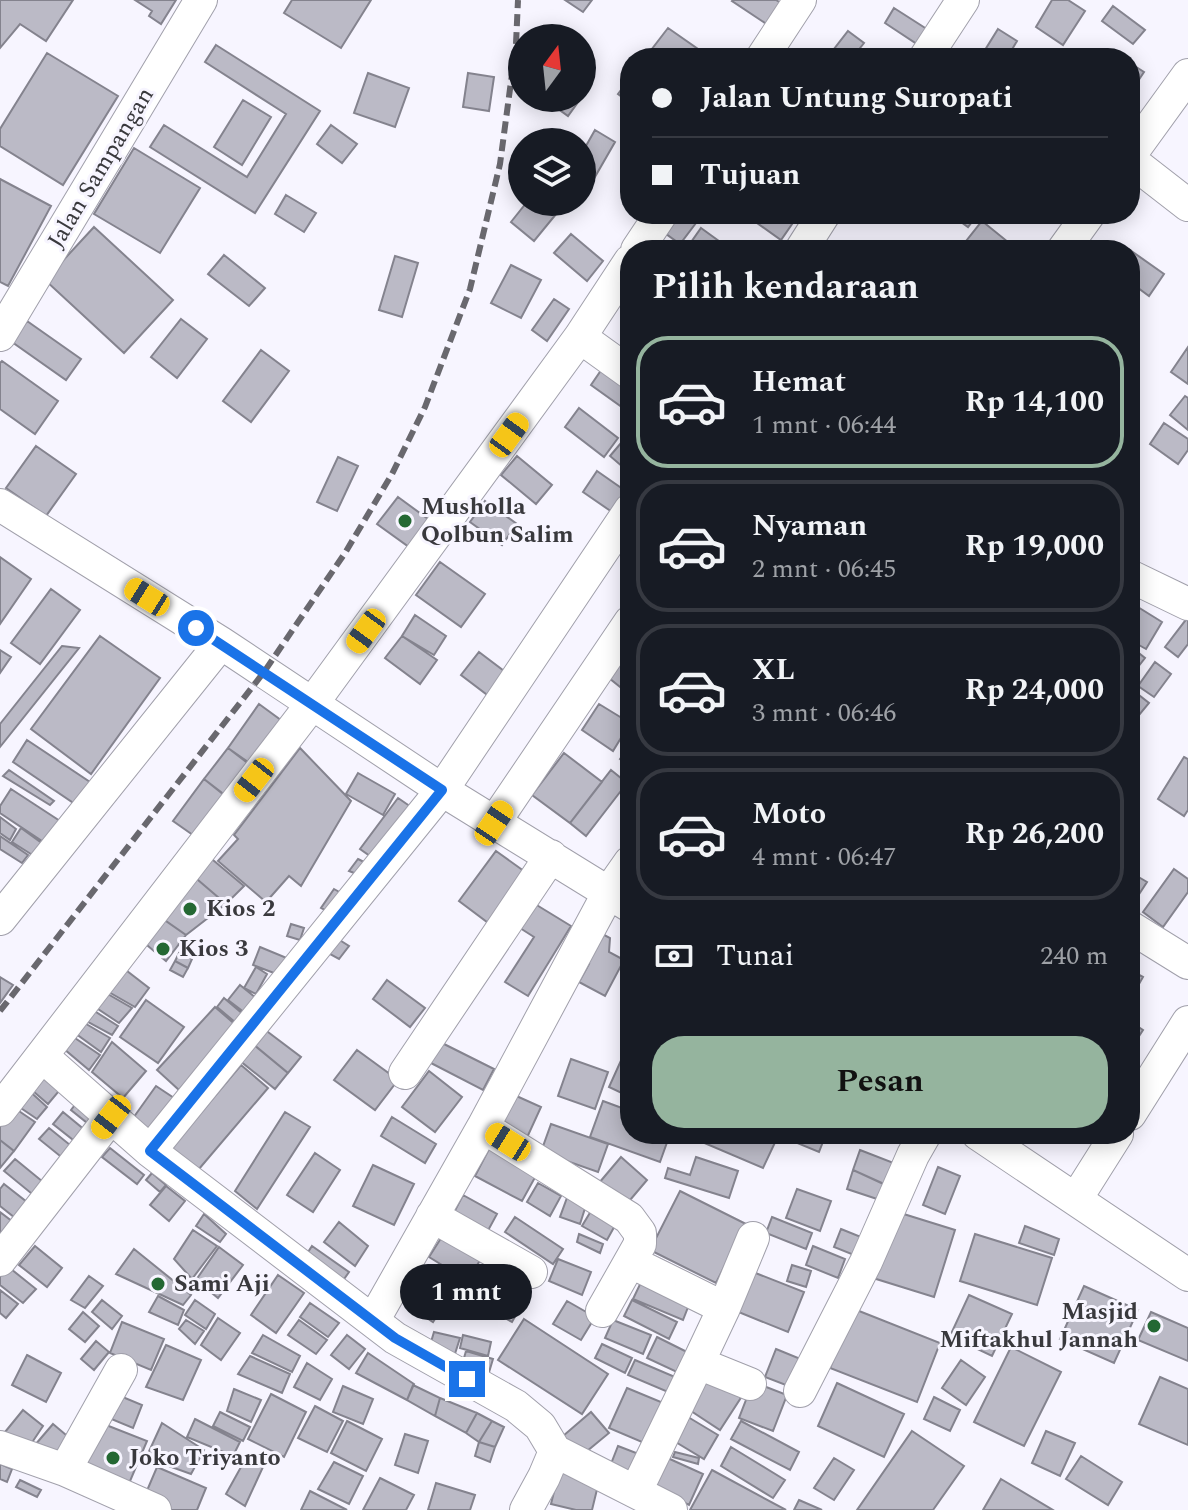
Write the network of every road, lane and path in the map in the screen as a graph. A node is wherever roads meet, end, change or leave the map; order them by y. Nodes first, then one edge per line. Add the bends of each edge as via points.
1 (201, 0) edge
2 (800, 0) edge
3 (963, 0) edge
4 (769, 48) edge
5 (932, 48) edge
6 (1188, 75) edge
7 (1140, 143) edge
8 (1140, 165) edge
9 (1188, 205) edge
10 (620, 276) edge
11 (0, 335) edge
12 (580, 337) junction
13 (620, 366) edge
14 (0, 505) edge
15 (620, 525) edge
16 (1140, 581) edge
17 (1188, 604) edge
18 (620, 637) edge
19 (221, 643) junction
20 (312, 704) junction
21 (442, 790) junction
22 (494, 823) junction
23 (551, 856) junction
24 (620, 899) edge
25 (0, 919) edge
26 (1140, 933) edge
27 (1188, 963) edge
28 (1188, 1022) edge
29 (42, 1056) junction
30 (405, 1073) dead end
31 (1140, 1098) edge
32 (0, 1110) edge
33 (111, 1117) junction
34 (483, 1127) junction
35 (919, 1144) edge
36 (993, 1144) edge
37 (1111, 1144) edge
38 (150, 1151) junction
39 (1076, 1199) junction
40 (432, 1216) junction
41 (753, 1238) dead end
42 (0, 1260) edge
43 (631, 1262) junction
44 (531, 1272) dead end
45 (1188, 1275) edge
46 (724, 1308) junction
47 (602, 1311) dead end
48 (373, 1321) junction
49 (698, 1363) junction
50 (121, 1370) dead end
51 (750, 1384) dead end
52 (800, 1391) dead end
53 (0, 1447) edge
54 (555, 1451) junction
55 (65, 1470) junction
56 (636, 1491) junction
57 (155, 1510) edge
58 (526, 1510) edge
59 (671, 1510) edge

1 - 11 street, Jalan Sampangan
2 - 4 street
3 - 5 street
6 - 7 street
8 - 9 street
10 - 12 street
12 - 13 street
12 - 20 street
14 - 19 street
15 - 21 street
16 - 17 street
18 - 22 street
19 - 20 street
19 - 25 street
20 - 21 street
20 - 29 street
21 - 22 street
21 - 38 street
22 - 23 street
23 - 24 street
23 - 30 street
24 - 34 street
26 - 27 street
28 - 31 street
29 - 32 street
29 - 33 street
33 - 38 street
33 - 42 street
34 - 40 street
34 - 43 street via 629,1218 640,1233
35 - 52 street
36 - 39 street
37 - 39 street
38 - 48 street
39 - 45 street
40 - 44 street
40 - 48 street
41 - 46 street
43 - 46 street
43 - 47 street
46 - 49 street
48 - 54 street via 516,1406 540,1426
49 - 51 street
49 - 56 street
50 - 55 street
53 - 55 street
54 - 56 street
54 - 58 street
55 - 57 street
56 - 59 street

